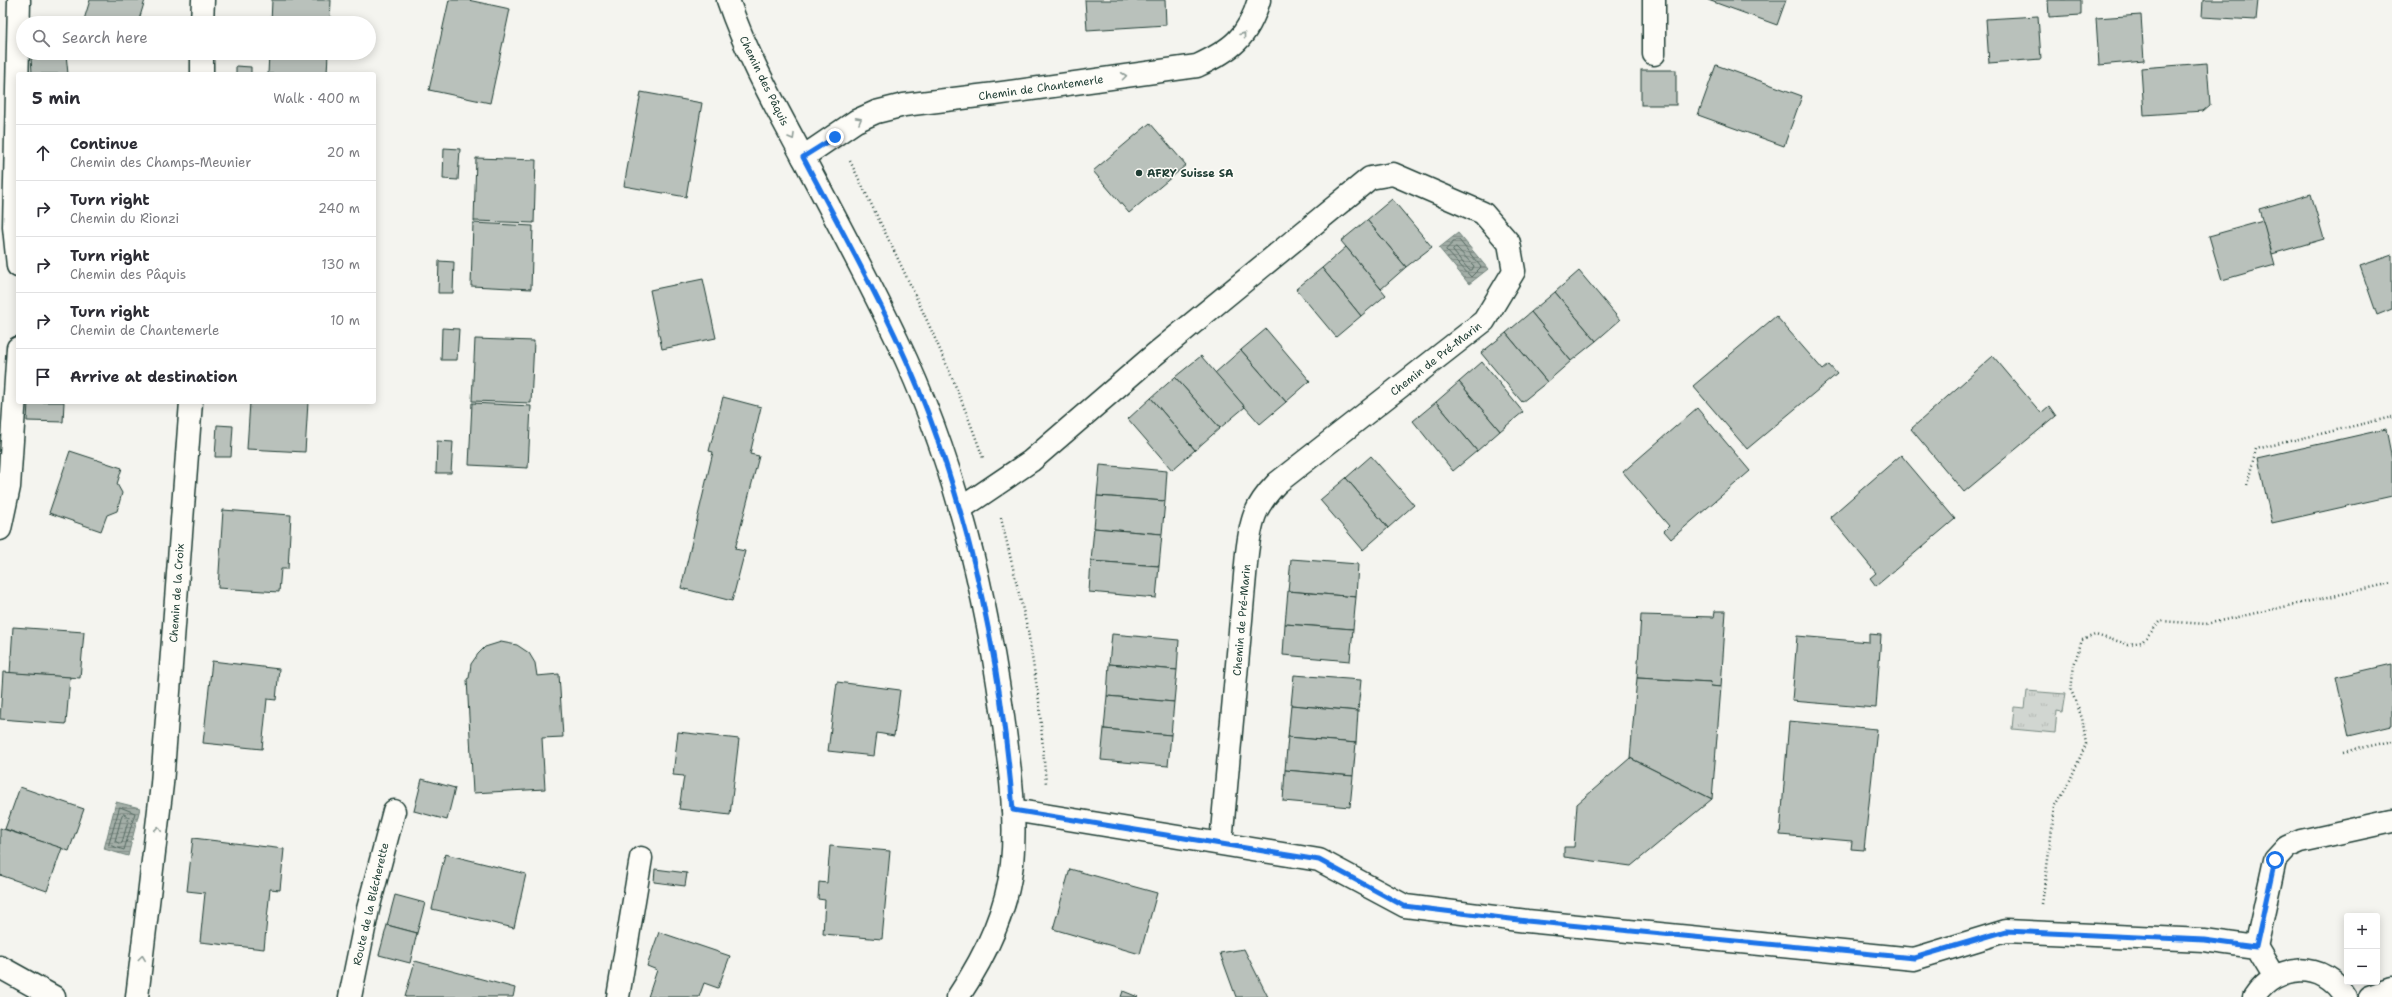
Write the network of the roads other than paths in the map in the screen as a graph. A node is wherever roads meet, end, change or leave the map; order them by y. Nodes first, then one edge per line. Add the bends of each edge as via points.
1 (19, 0) edge
2 (203, 0) edge
3 (728, 0) edge
4 (1259, 0) edge
5 (1654, 0) edge
6 (19, 16) edge
7 (202, 16) edge
8 (1654, 54) dead end
9 (18, 60) edge
10 (202, 60) edge
11 (17, 72) edge
12 (202, 72) edge
13 (16, 136) edge
14 (803, 157) junction
15 (16, 246) edge
16 (16, 379) edge
17 (191, 404) edge
18 (960, 509) junction
19 (0, 529) edge
20 (1013, 810) junction
21 (394, 811) dead end
22 (2392, 820) edge
23 (1221, 842) junction
24 (641, 858) dead end
25 (2256, 947) junction
26 (0, 967) edge
27 (2274, 977) junction
28 (2392, 989) edge
29 (54, 997) edge
30 (137, 997) edge
31 (350, 997) edge
32 (618, 997) edge
33 (958, 997) edge
34 (2254, 997) edge
35 (2345, 997) edge
36 (2370, 997) edge

1 - 6 street
2 - 7 street
3 -> 14 street, Chemin des Pâquis via 772,103
14 -> 4 street, Chemin de Chantemerle via 856,121 876,112 904,105 1197,66 1223,54 1244,36
5 - 8 street
9 - 11 street
10 - 12 street
13 - 15 street
14 - 18 street, Chemin des Pâquis via 898,342 928,413
16 - 19 street via 9,487
30 -> 17 street, Chemin de la Croix via 162,784
18 - 20 street, Chemin des Pâquis via 981,590 998,680 1009,757
18 - 23 street, Chemin de Pré-Marin via 1031,461 1160,350 1370,178 1393,174 1469,206 1483,213 1509,243 1514,271 1484,322 1277,483 1261,499 1251,523 1247,553
20 - 23 street
20 - 33 street, Chemin des Pâquis via 1012,865 999,921 971,978
21 - 31 street, Route de la Blécherette via 368,909
22 - 25 street via 2301,841 2287,847 2275,860
23 - 25 street via 1319,860 1404,906 1543,922 1914,958 2006,931 2204,940
24 - 32 street
25 - 27 street
26 - 29 street
27 - 34 street via 2261,987
27 - 35 street via 2291,970 2309,970 2327,977
28 - 36 street

